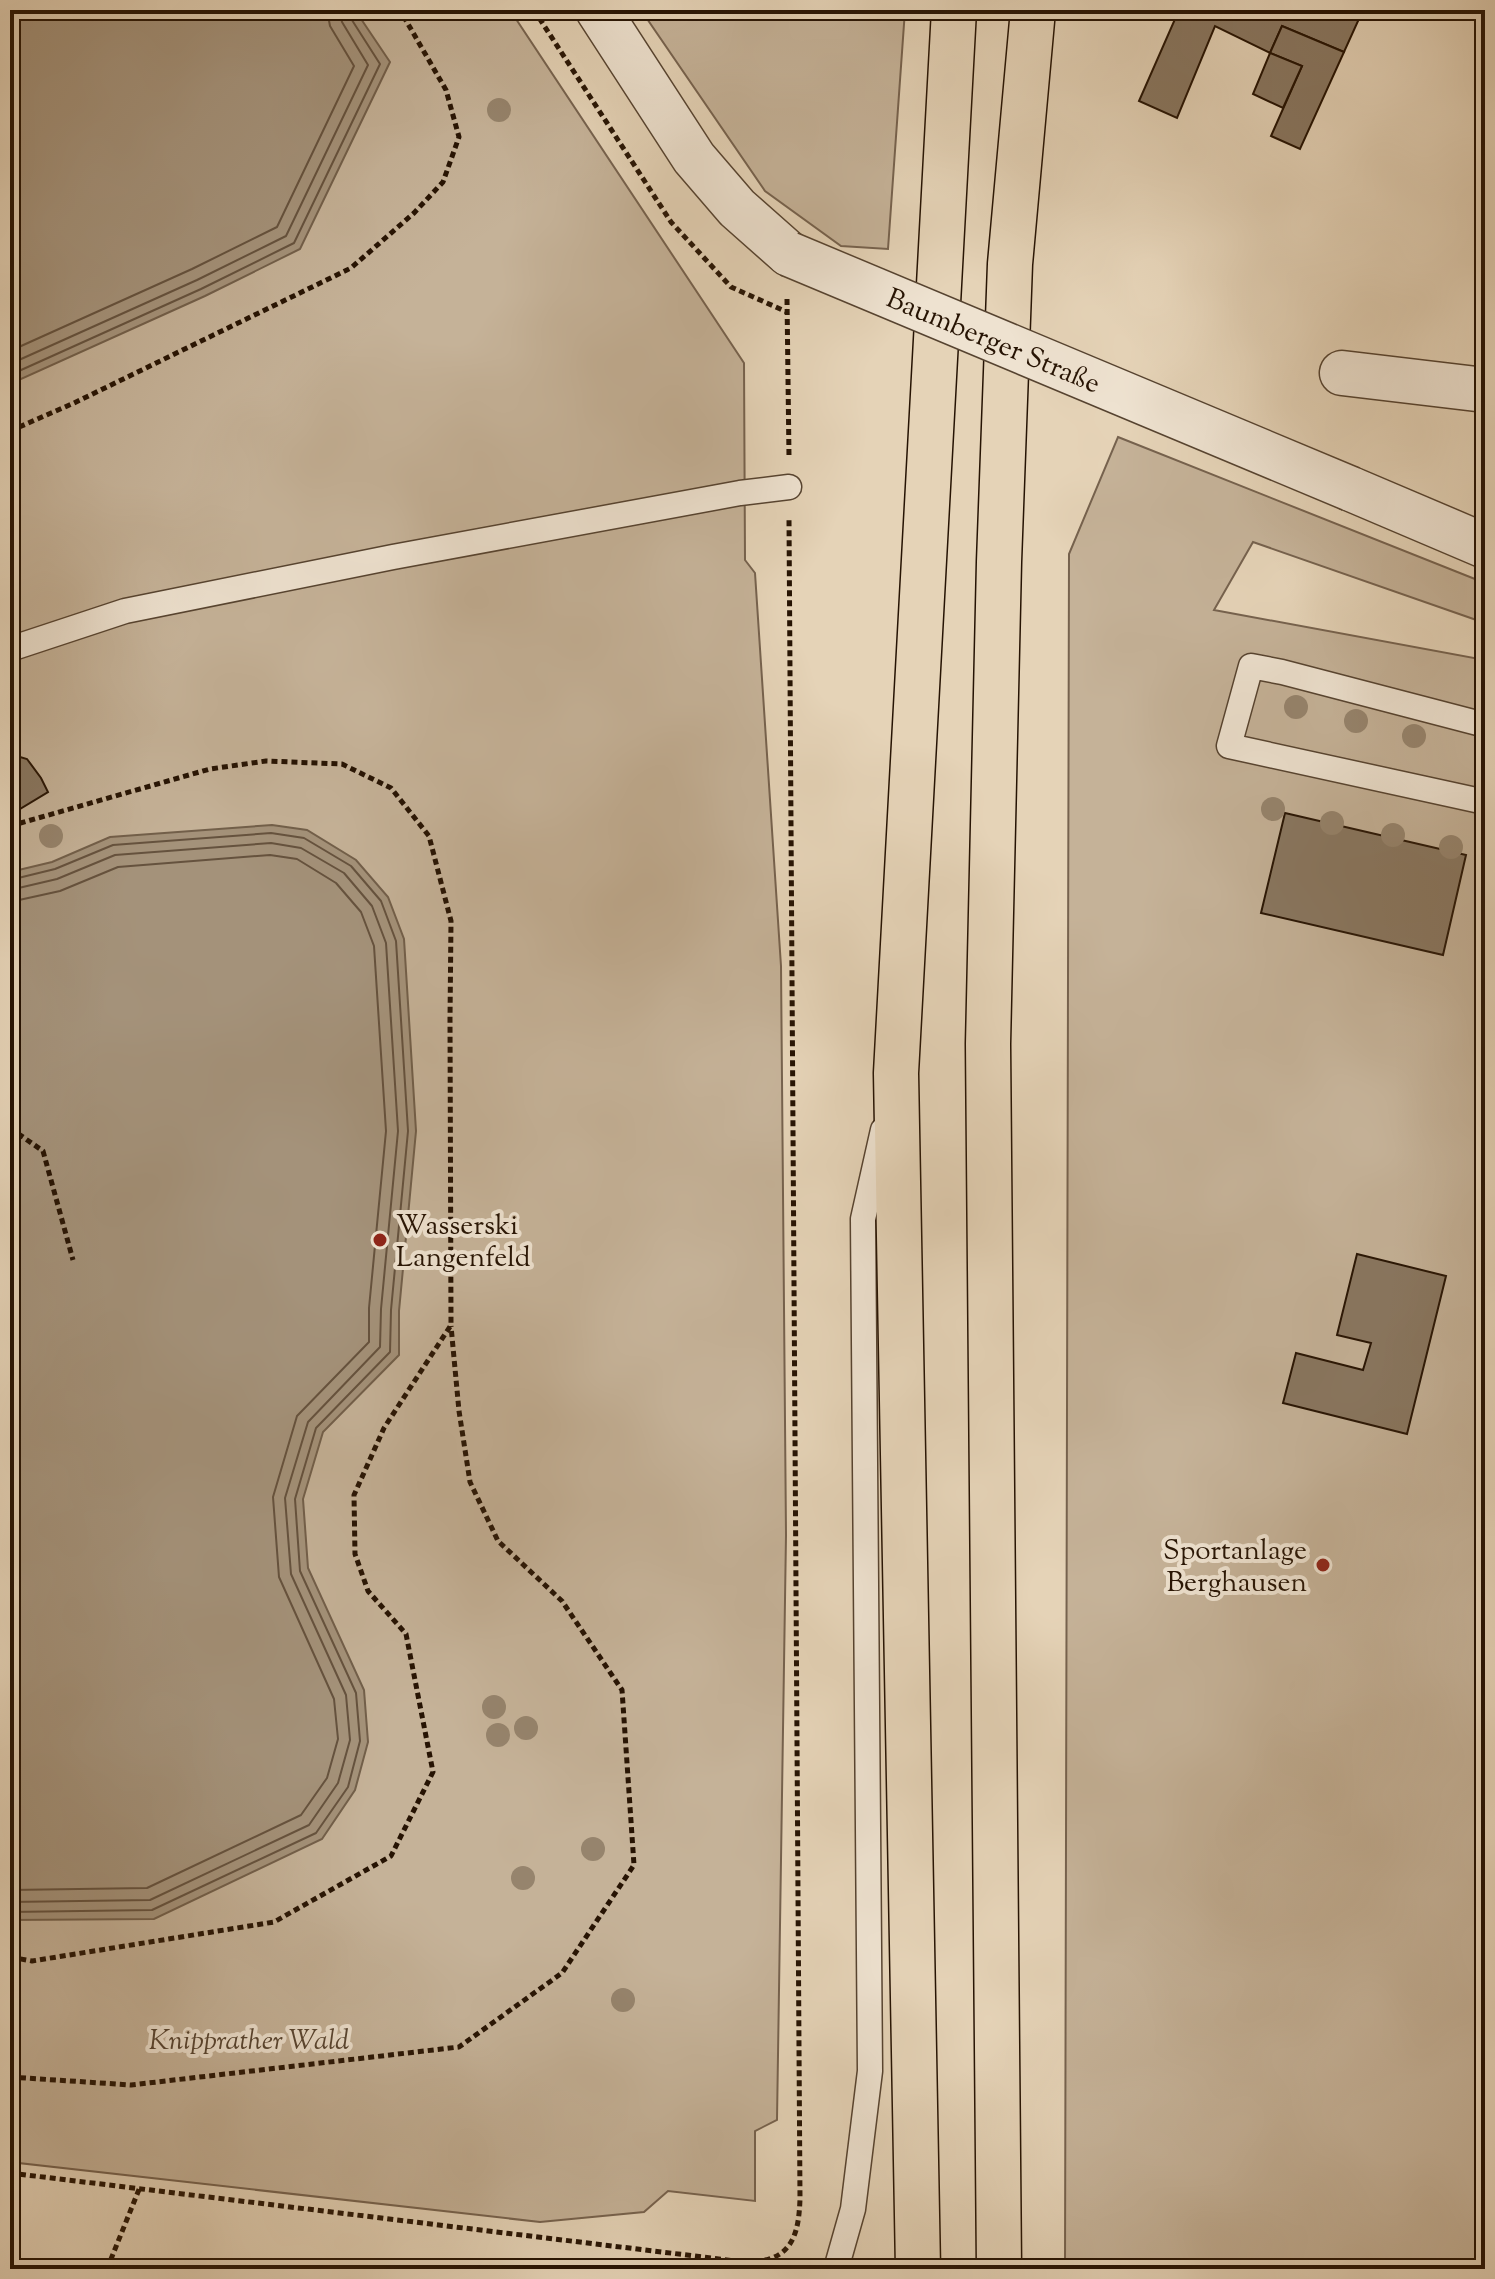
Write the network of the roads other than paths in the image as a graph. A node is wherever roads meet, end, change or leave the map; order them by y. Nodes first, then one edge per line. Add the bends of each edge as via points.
1 (598, 10) edge
2 (954, 10) edge
3 (1033, 10) edge
4 (1342, 373) dead end
5 (1485, 390) edge
6 (789, 487) road end
7 (1485, 546) edge
8 (10, 649) edge
9 (1485, 725) edge
10 (1485, 802) edge
11 (896, 1073) junction
12 (836, 2269) edge
13 (918, 2269) edge
14 (999, 2269) edge

1 - 7 street, Baumberger Straße, bridge via 694,158 737,208 789,254
2 - 11 highway
3 - 14 highway via 1010,264 988,1044
4 - 5 street
6 - 8 lane via 125,611
9 - 10 lane via 1251,666 1229,746
11 - 12 lane via 863,1219 870,2071 853,2209
11 - 13 highway

